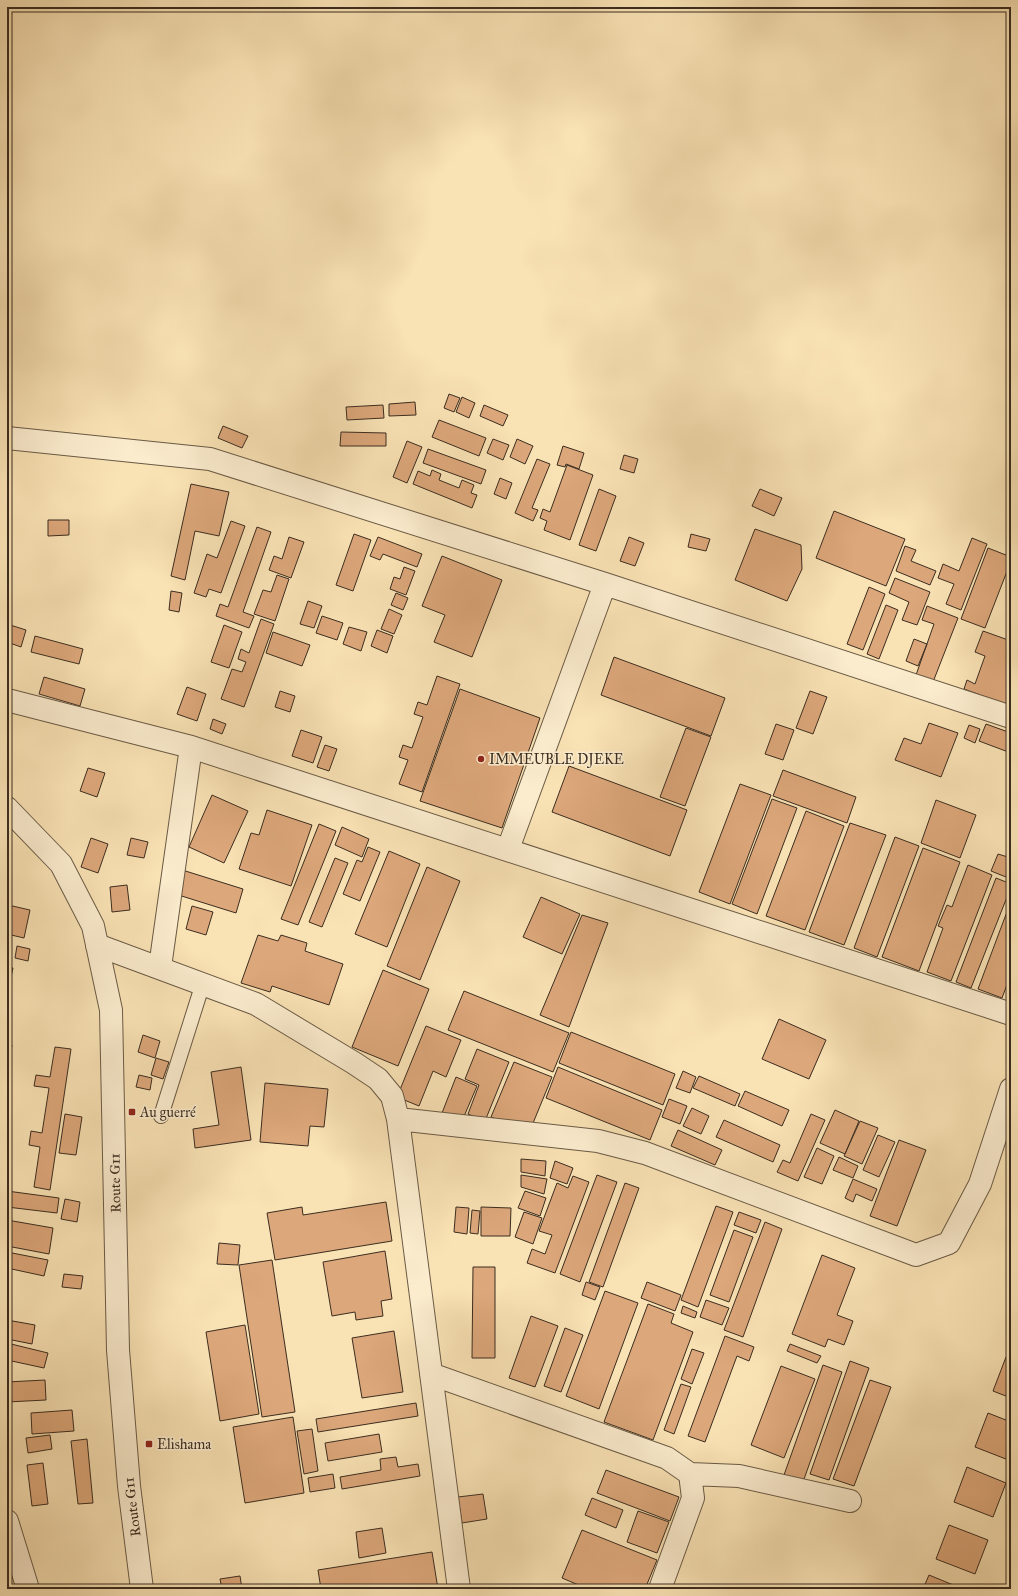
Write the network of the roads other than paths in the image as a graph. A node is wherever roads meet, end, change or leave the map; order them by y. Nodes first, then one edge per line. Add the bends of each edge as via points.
1 (7, 438) edge
2 (605, 584) junction
3 (7, 700) edge
4 (1011, 717) edge
5 (191, 747) junction
6 (7, 808) edge
7 (508, 849) junction
8 (97, 945) junction
9 (160, 967) junction
10 (203, 984) junction
11 (1011, 1014) edge
12 (1011, 1088) edge
13 (161, 1116) dead end
14 (398, 1118) junction
15 (431, 1374) junction
16 (690, 1474) junction
17 (850, 1501) dead end
18 (7, 1521) edge
19 (28, 1589) edge
20 (142, 1589) edge
21 (459, 1589) edge
22 (660, 1589) edge

1 - 2 street via 210,459
2 - 4 street
2 - 7 street
3 - 5 street
5 - 7 street
5 - 9 street
6 - 8 street, Route G11 via 61,864 93,926
7 - 11 street
8 - 9 street
8 - 20 street, Route G11 via 111,1010 118,1350 129,1486
9 - 10 street
10 - 13 lane
10 - 14 street via 256,1004 378,1079 392,1096
12 - 14 street via 980,1184 949,1243 916,1255 645,1153 598,1141
14 - 15 street
15 - 16 street via 668,1458
15 - 21 street
16 - 17 street via 739,1476
16 - 22 street via 692,1498
18 - 19 street

